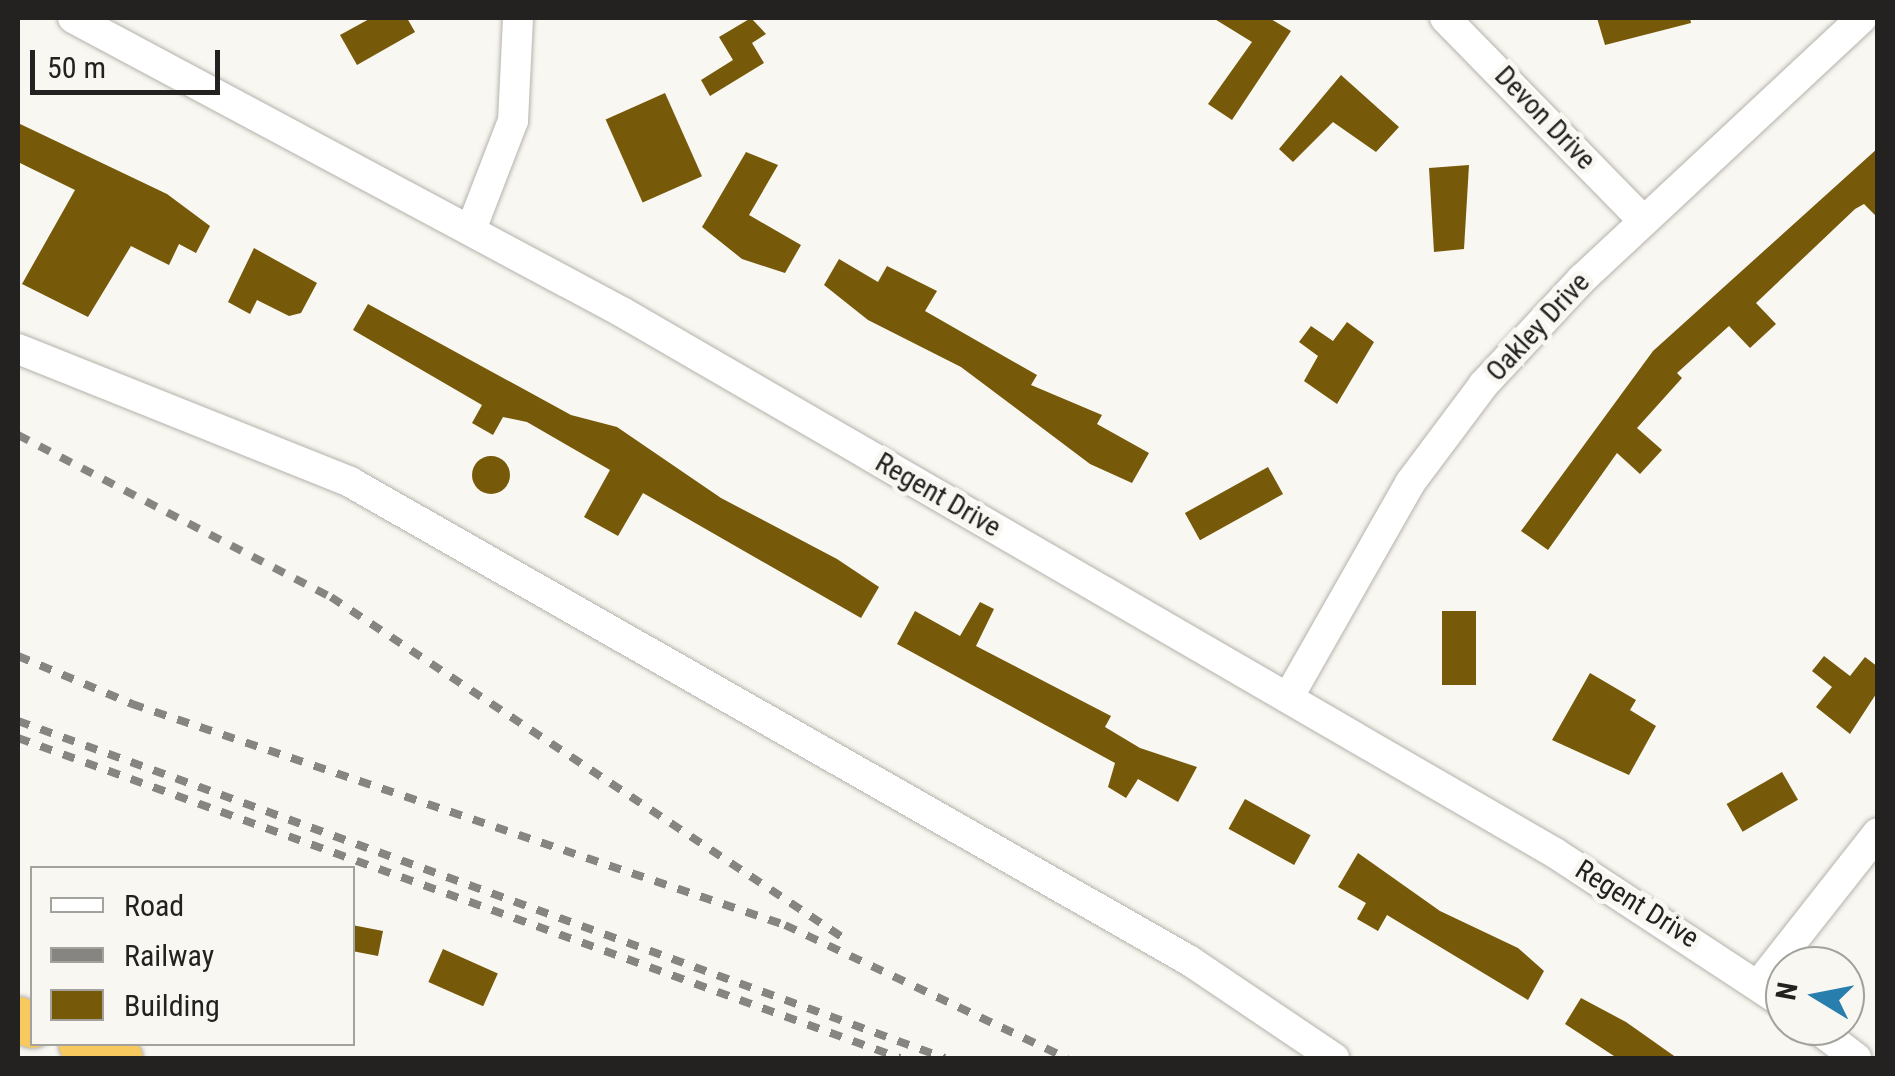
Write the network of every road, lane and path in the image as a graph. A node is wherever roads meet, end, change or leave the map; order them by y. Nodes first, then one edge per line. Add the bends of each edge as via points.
1 (74, 18) edge
2 (518, 18) edge
3 (1445, 18) edge
4 (1862, 18) edge
5 (1643, 220) junction
6 (472, 227) junction
7 (18, 348) edge
8 (1288, 698) junction
9 (1878, 834) edge
10 (1759, 984) junction
11 (1765, 989) edge
12 (87, 1046) edge
13 (120, 1058) edge
14 (1334, 1058) edge

1 - 6 street, Regent Drive
2 - 6 street via 517,102
3 - 5 street, Devon Drive
4 - 5 street, Oakley Drive
5 - 8 street, Oakley Drive via 1452,424
6 - 8 street, Regent Drive
7 - 14 street via 350,482 1190,961
8 - 10 street, Regent Drive
9 - 10 street
10 - 11 street, Regent Drive
12 - 13 highway

